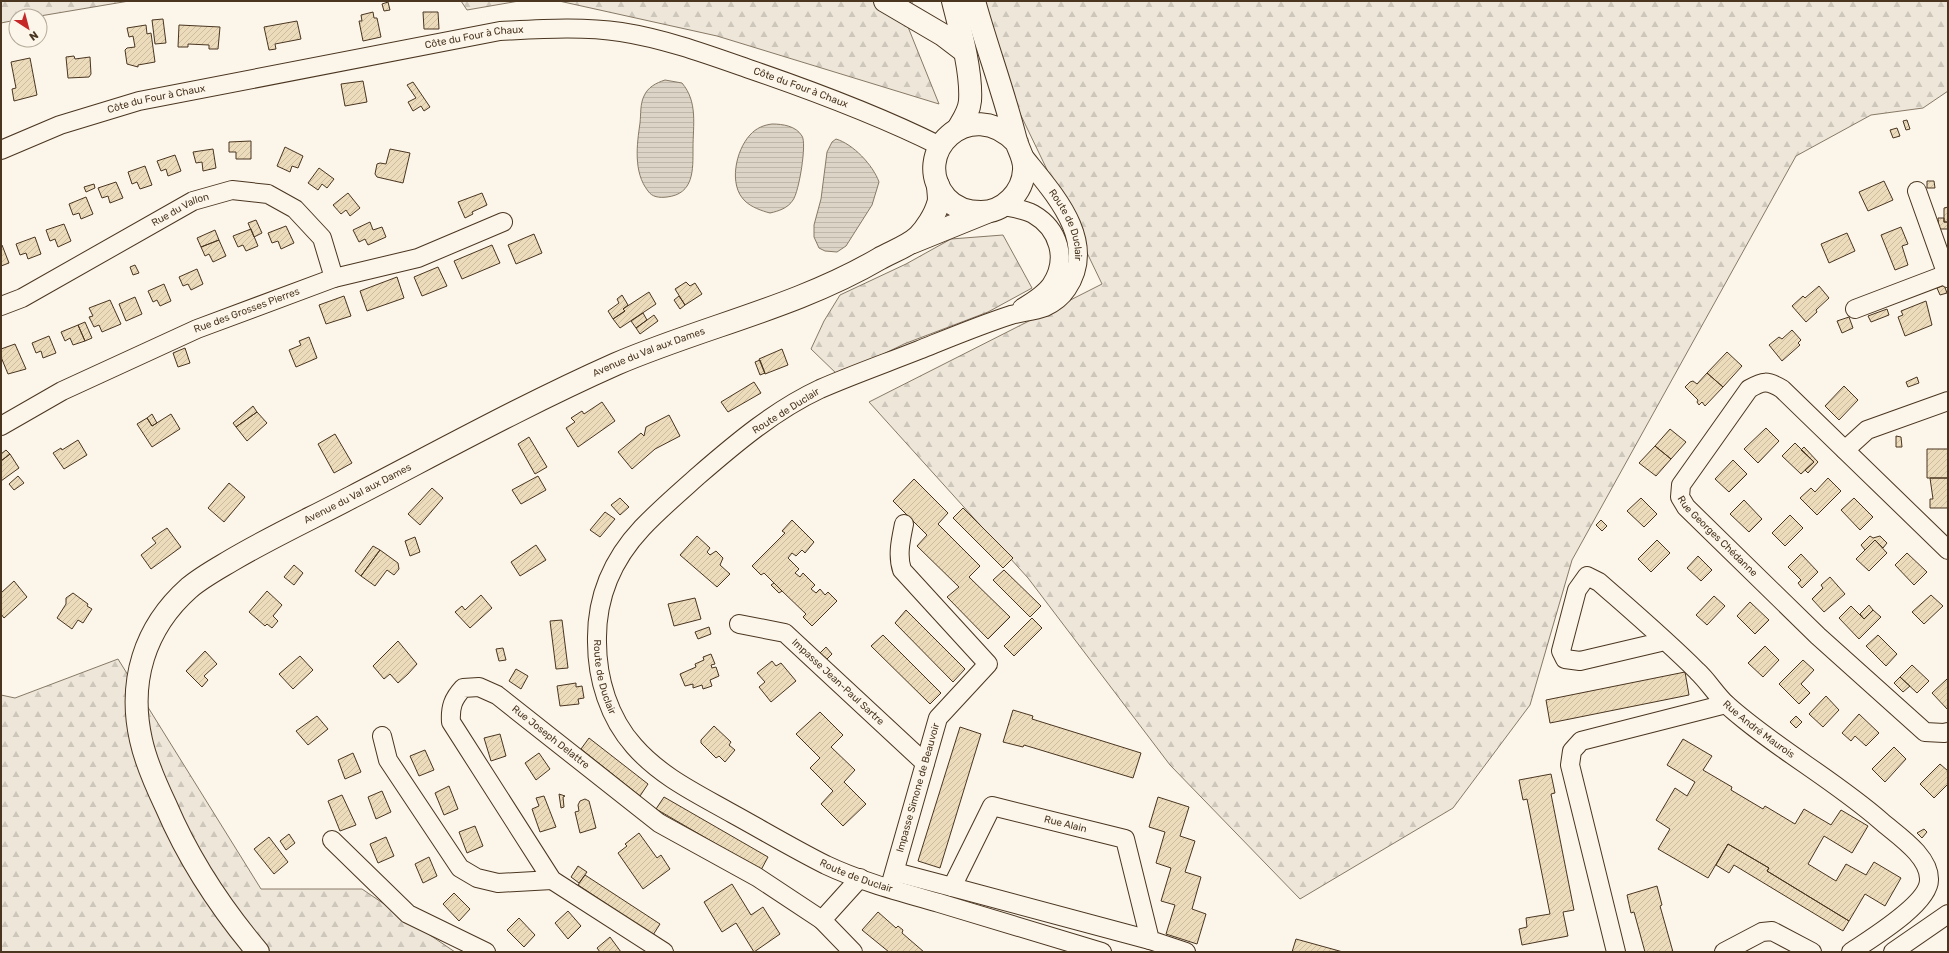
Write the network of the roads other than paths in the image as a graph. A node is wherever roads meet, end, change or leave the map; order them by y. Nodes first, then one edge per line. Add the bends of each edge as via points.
1 (885, 1) edge
2 (953, 1) edge
3 (974, 1) edge
4 (964, 51) junction
5 (958, 129) junction
6 (940, 146) junction
7 (1020, 148) junction
8 (1, 150) edge
9 (938, 185) junction
10 (1917, 191) dead end
11 (995, 209) junction
12 (503, 222) dead end
13 (908, 244) junction
14 (1947, 276) edge
15 (334, 278) junction
16 (1, 306) edge
17 (1855, 308) dead end
18 (1010, 315) junction
19 (1948, 401) edge
20 (1, 426) edge
21 (1845, 450) junction
22 (904, 524) dead end
23 (1948, 550) edge
24 (739, 624) dead end
25 (1666, 640) junction
26 (1726, 704) junction
27 (1948, 732) edge
28 (382, 736) dead end
29 (925, 763) junction
30 (332, 840) dead end
31 (895, 872) junction
32 (860, 878) junction
33 (552, 880) junction
34 (952, 887) junction
35 (890, 889) junction
36 (1948, 914) edge
37 (822, 920) junction
38 (1150, 940) junction
39 (1056, 946) edge
40 (258, 952) edge
41 (486, 952) edge
42 (664, 952) edge
43 (853, 952) edge
44 (1102, 952) edge
45 (1186, 952) edge
46 (1616, 952) edge
47 (1724, 952) edge
48 (1812, 952) edge
49 (1851, 952) edge
50 (1893, 952) edge

1 - 4 main road via 943,35
2 - 4 main road
3 - 7 main road
4 - 5 main road via 970,102 966,116
5 - 6 main road
5 - 7 main road via 970,124 990,125 1008,133
6 - 8 street, Côte du Four à Chaux via 805,88 681,45 621,32 556,28 500,31 139,100 60,125
6 - 9 main road via 935,172
7 - 11 main road via 1024,169 1022,183 1014,196
7 - 18 street, Route de Duclair via 1053,191 1065,212 1076,235 1079,254 1073,278 1060,299 1044,307
9 - 11 main road via 946,198 958,207 972,212
9 - 13 main road, Avenue du Val aux Dames via 939,203 918,237
10 - 14 street
11 - 13 main road, Avenue du Val aux Dames
11 - 18 street, Route de Duclair via 1032,213 1045,223 1060,249 1059,268 1051,285 1037,299
12 - 15 street, Rue des Grosses Pierres via 418,258
13 - 40 main road, Avenue du Val aux Dames via 814,291 658,347 526,407 249,550 202,578 175,603 147,643 141,664 137,700 141,740 157,786 194,864 231,919
14 - 17 street
15 - 16 street, Rue du Vallon via 322,238 295,209 268,194 232,190 193,201 22,298
15 - 20 street, Rue des Grosses Pierres via 197,329 62,391
18 - 32 street, Route de Duclair via 819,390 760,426 737,442 649,521 616,562 602,594 597,632 600,678 613,713 633,745 650,762 683,786 828,866
19 - 21 street via 1867,430
21 - 23 street, Rue Georges Chédanne
21 - 27 street, Rue Georges Chédanne via 1782,389 1771,383 1761,382 1748,389 1681,485 1680,497 1686,507 1818,636 1925,732
22 - 29 street, Impasse Simone de Beauvoir via 899,562 902,570 988,664 938,718
24 - 29 street, Impasse Jean-Paul Sartre via 785,634
25 - 25 street via 1599,582 1587,576 1577,590 1562,652 1565,659 1580,661
25 - 26 street via 1699,672
26 - 46 street, Rue André Maurois via 1581,741 1572,751 1570,765
26 - 49 street, Rue André Maurois via 1879,819 1918,853 1926,867 1929,881 1922,897 1910,910
28 - 33 street via 388,760 460,868 477,878 498,884
29 - 31 street, Impasse Simone de Beauvoir
30 - 41 street via 408,914
31 - 34 street
31 - 35 street, Impasse Simone de Beauvoir
32 - 35 street, Route de Duclair
32 - 37 street
33 - 37 street, Rue Joseph Delattre via 452,722 450,710 454,698 463,688 478,687 497,695 659,823 757,877
33 - 42 street, Rue Joseph Delattre
34 - 38 street
34 - 38 street, Rue Alain via 992,806 1125,839
35 - 39 street, Route de Duclair
36 - 50 street
37 - 43 street, Rue Joseph Delattre
38 - 45 street
39 - 44 street, Route de Duclair
47 - 48 street via 1762,932 1772,931

